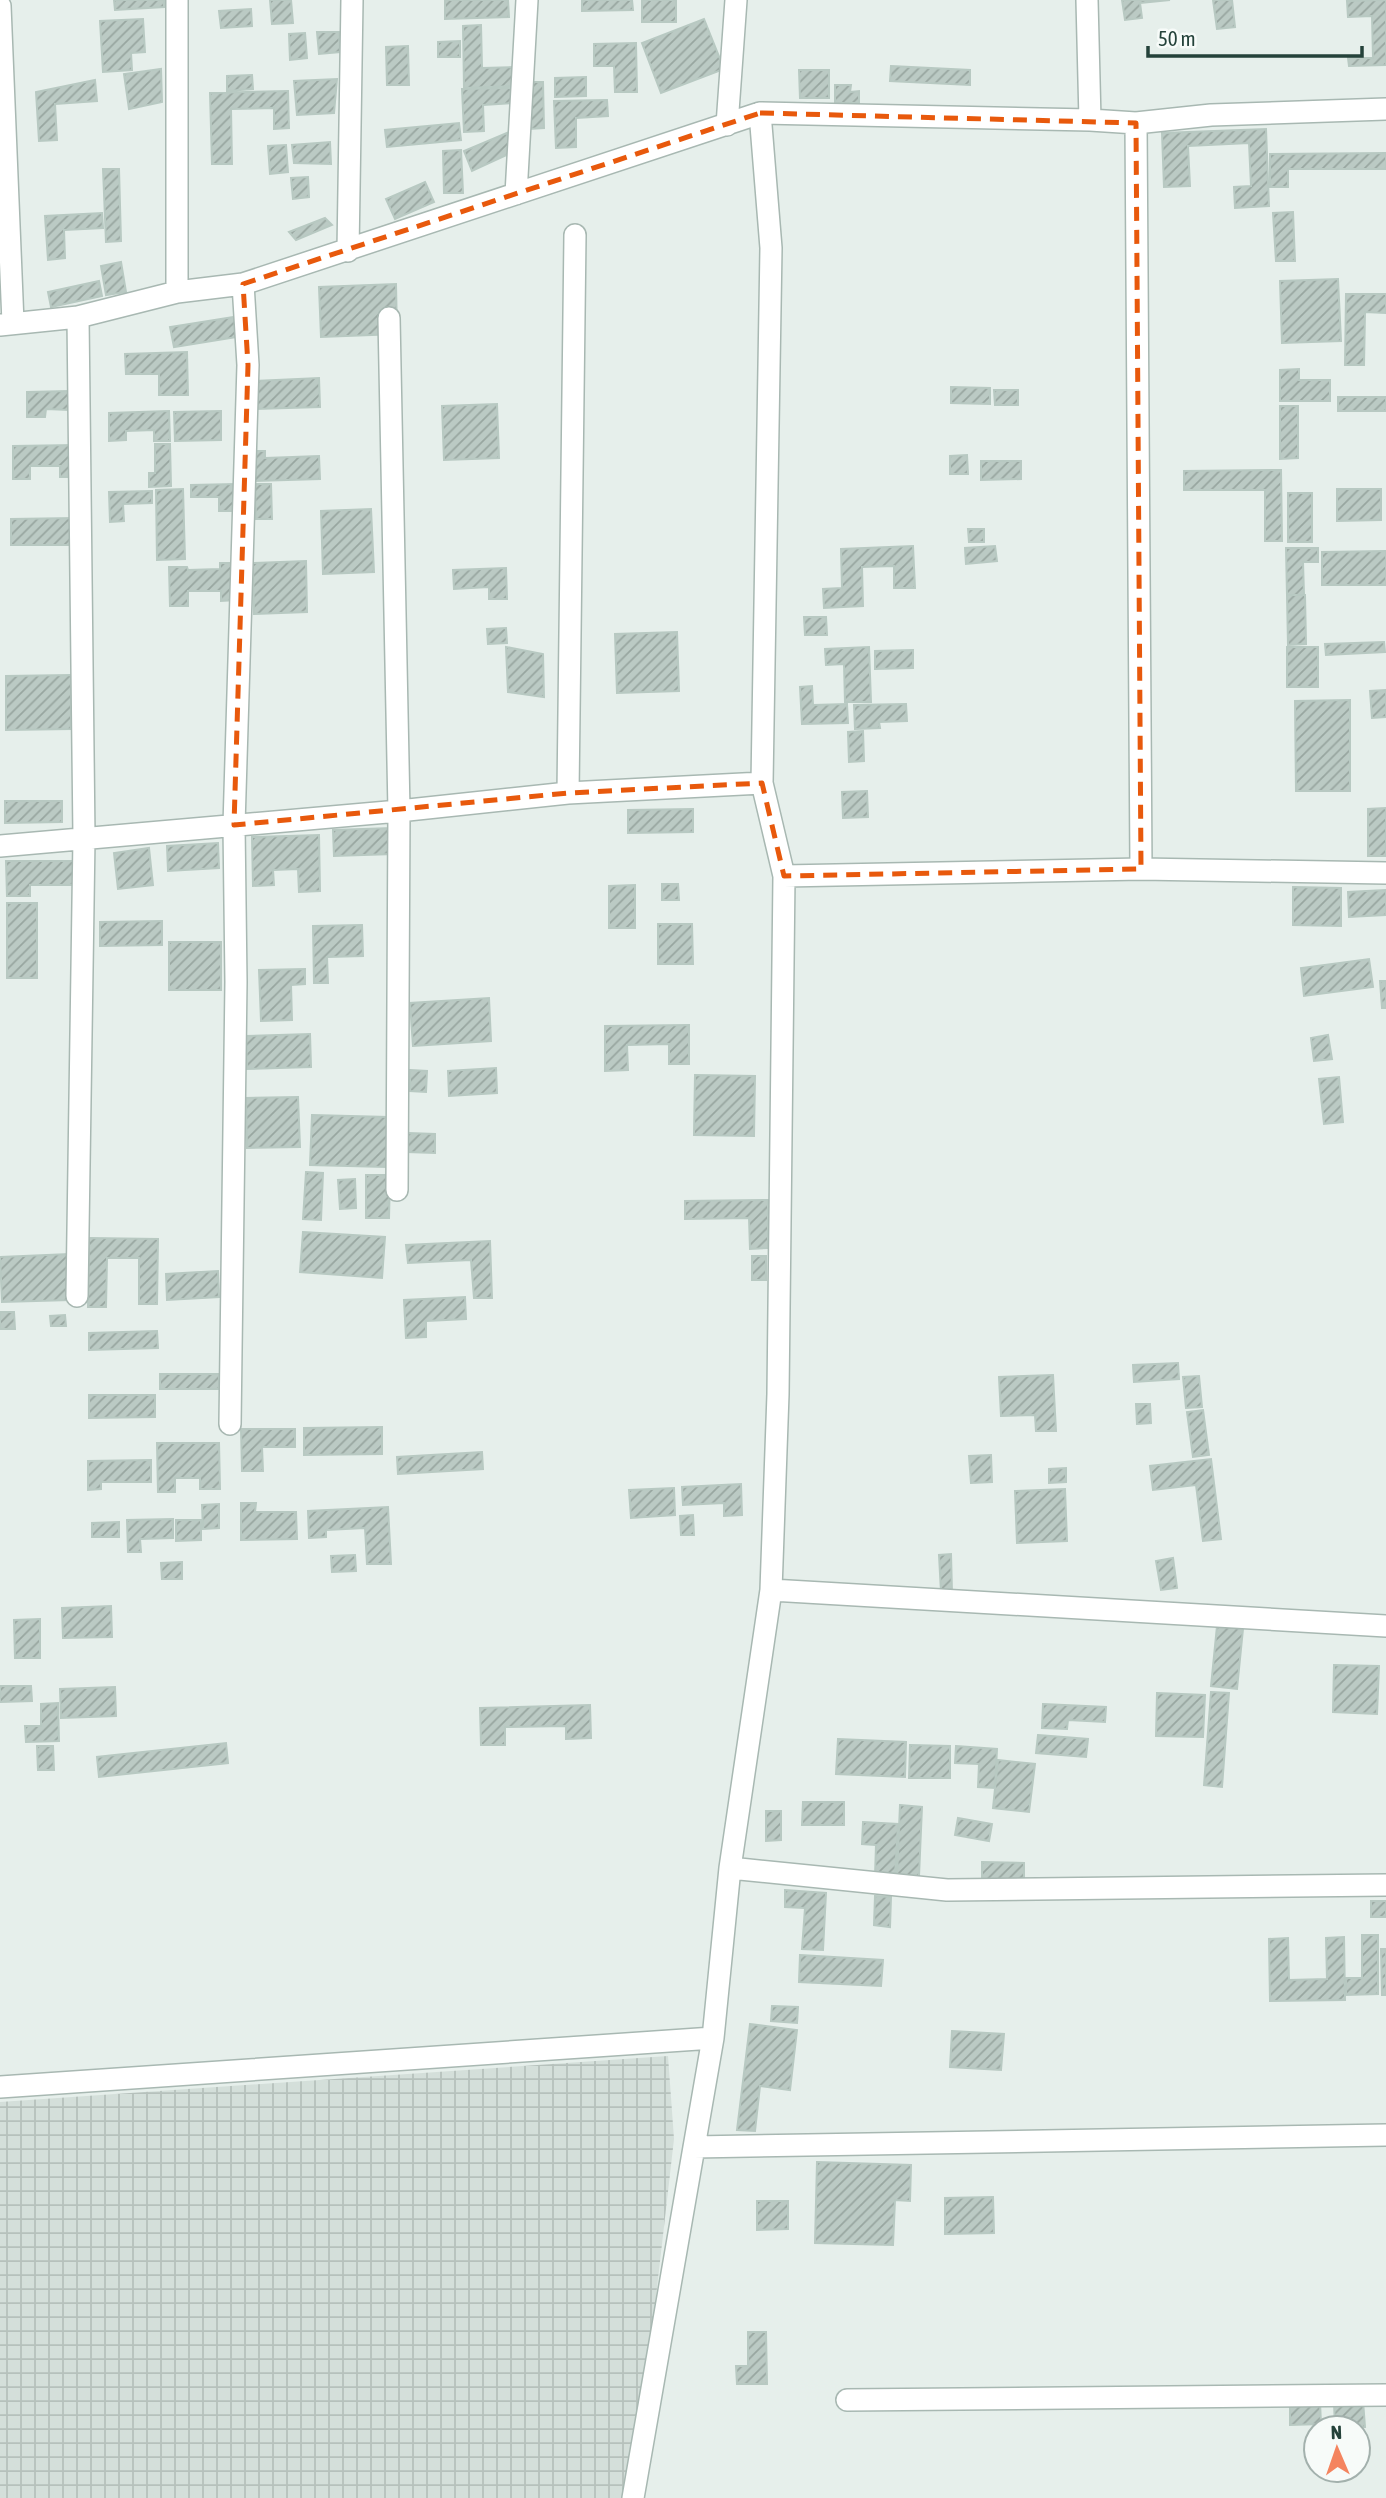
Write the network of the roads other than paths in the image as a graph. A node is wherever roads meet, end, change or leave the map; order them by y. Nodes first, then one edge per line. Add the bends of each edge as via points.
1 (177, 0) edge
2 (352, 0) edge
3 (527, 0) edge
4 (736, 0) edge
5 (1087, 0) edge
6 (0, 5) edge
7 (1386, 109) edge
8 (760, 113) junction
9 (1090, 120) junction
10 (1136, 123) junction
11 (727, 125) junction
12 (516, 194) junction
13 (575, 235) dead end
14 (348, 250) junction
15 (243, 284) junction
16 (177, 292) junction
17 (78, 317) junction
18 (389, 317) dead end
19 (6, 324) edge
20 (762, 783) junction
21 (568, 793) junction
22 (399, 811) junction
23 (234, 825) junction
24 (84, 838) junction
25 (0, 846) edge
26 (1141, 869) junction
27 (1386, 873) edge
28 (784, 876) junction
29 (397, 1190) dead end
30 (77, 1296) dead end
31 (230, 1424) dead end
32 (771, 1590) junction
33 (1386, 1626) edge
34 (730, 1868) junction
35 (1386, 1885) edge
36 (713, 2038) junction
37 (0, 2087) edge
38 (1386, 2135) edge
39 (694, 2147) junction
40 (1386, 2395) edge
41 (847, 2400) dead end
42 (633, 2498) edge

1 - 16 street
2 - 14 street
3 - 12 street
4 - 11 street
5 - 9 street
6 - 19 street
7 - 10 street via 1211,115
8 - 9 street
8 - 11 street
8 - 20 street via 771,248
9 - 10 street
10 - 26 street
11 - 12 street
12 - 14 street
13 - 21 street
14 - 15 street
15 - 16 street
15 - 23 street via 248,365
16 - 17 street
17 - 19 street
17 - 24 street
18 - 22 street
20 - 21 street
20 - 28 street
21 - 22 street
22 - 23 street
22 - 29 street
23 - 24 street
23 - 31 street
24 - 25 street
24 - 30 street
26 - 27 street
26 - 28 street
28 - 32 street
32 - 33 street
32 - 34 street
34 - 35 street via 947,1890
34 - 36 street
36 - 37 street
36 - 39 street
38 - 39 street
39 - 42 street
40 - 41 street

